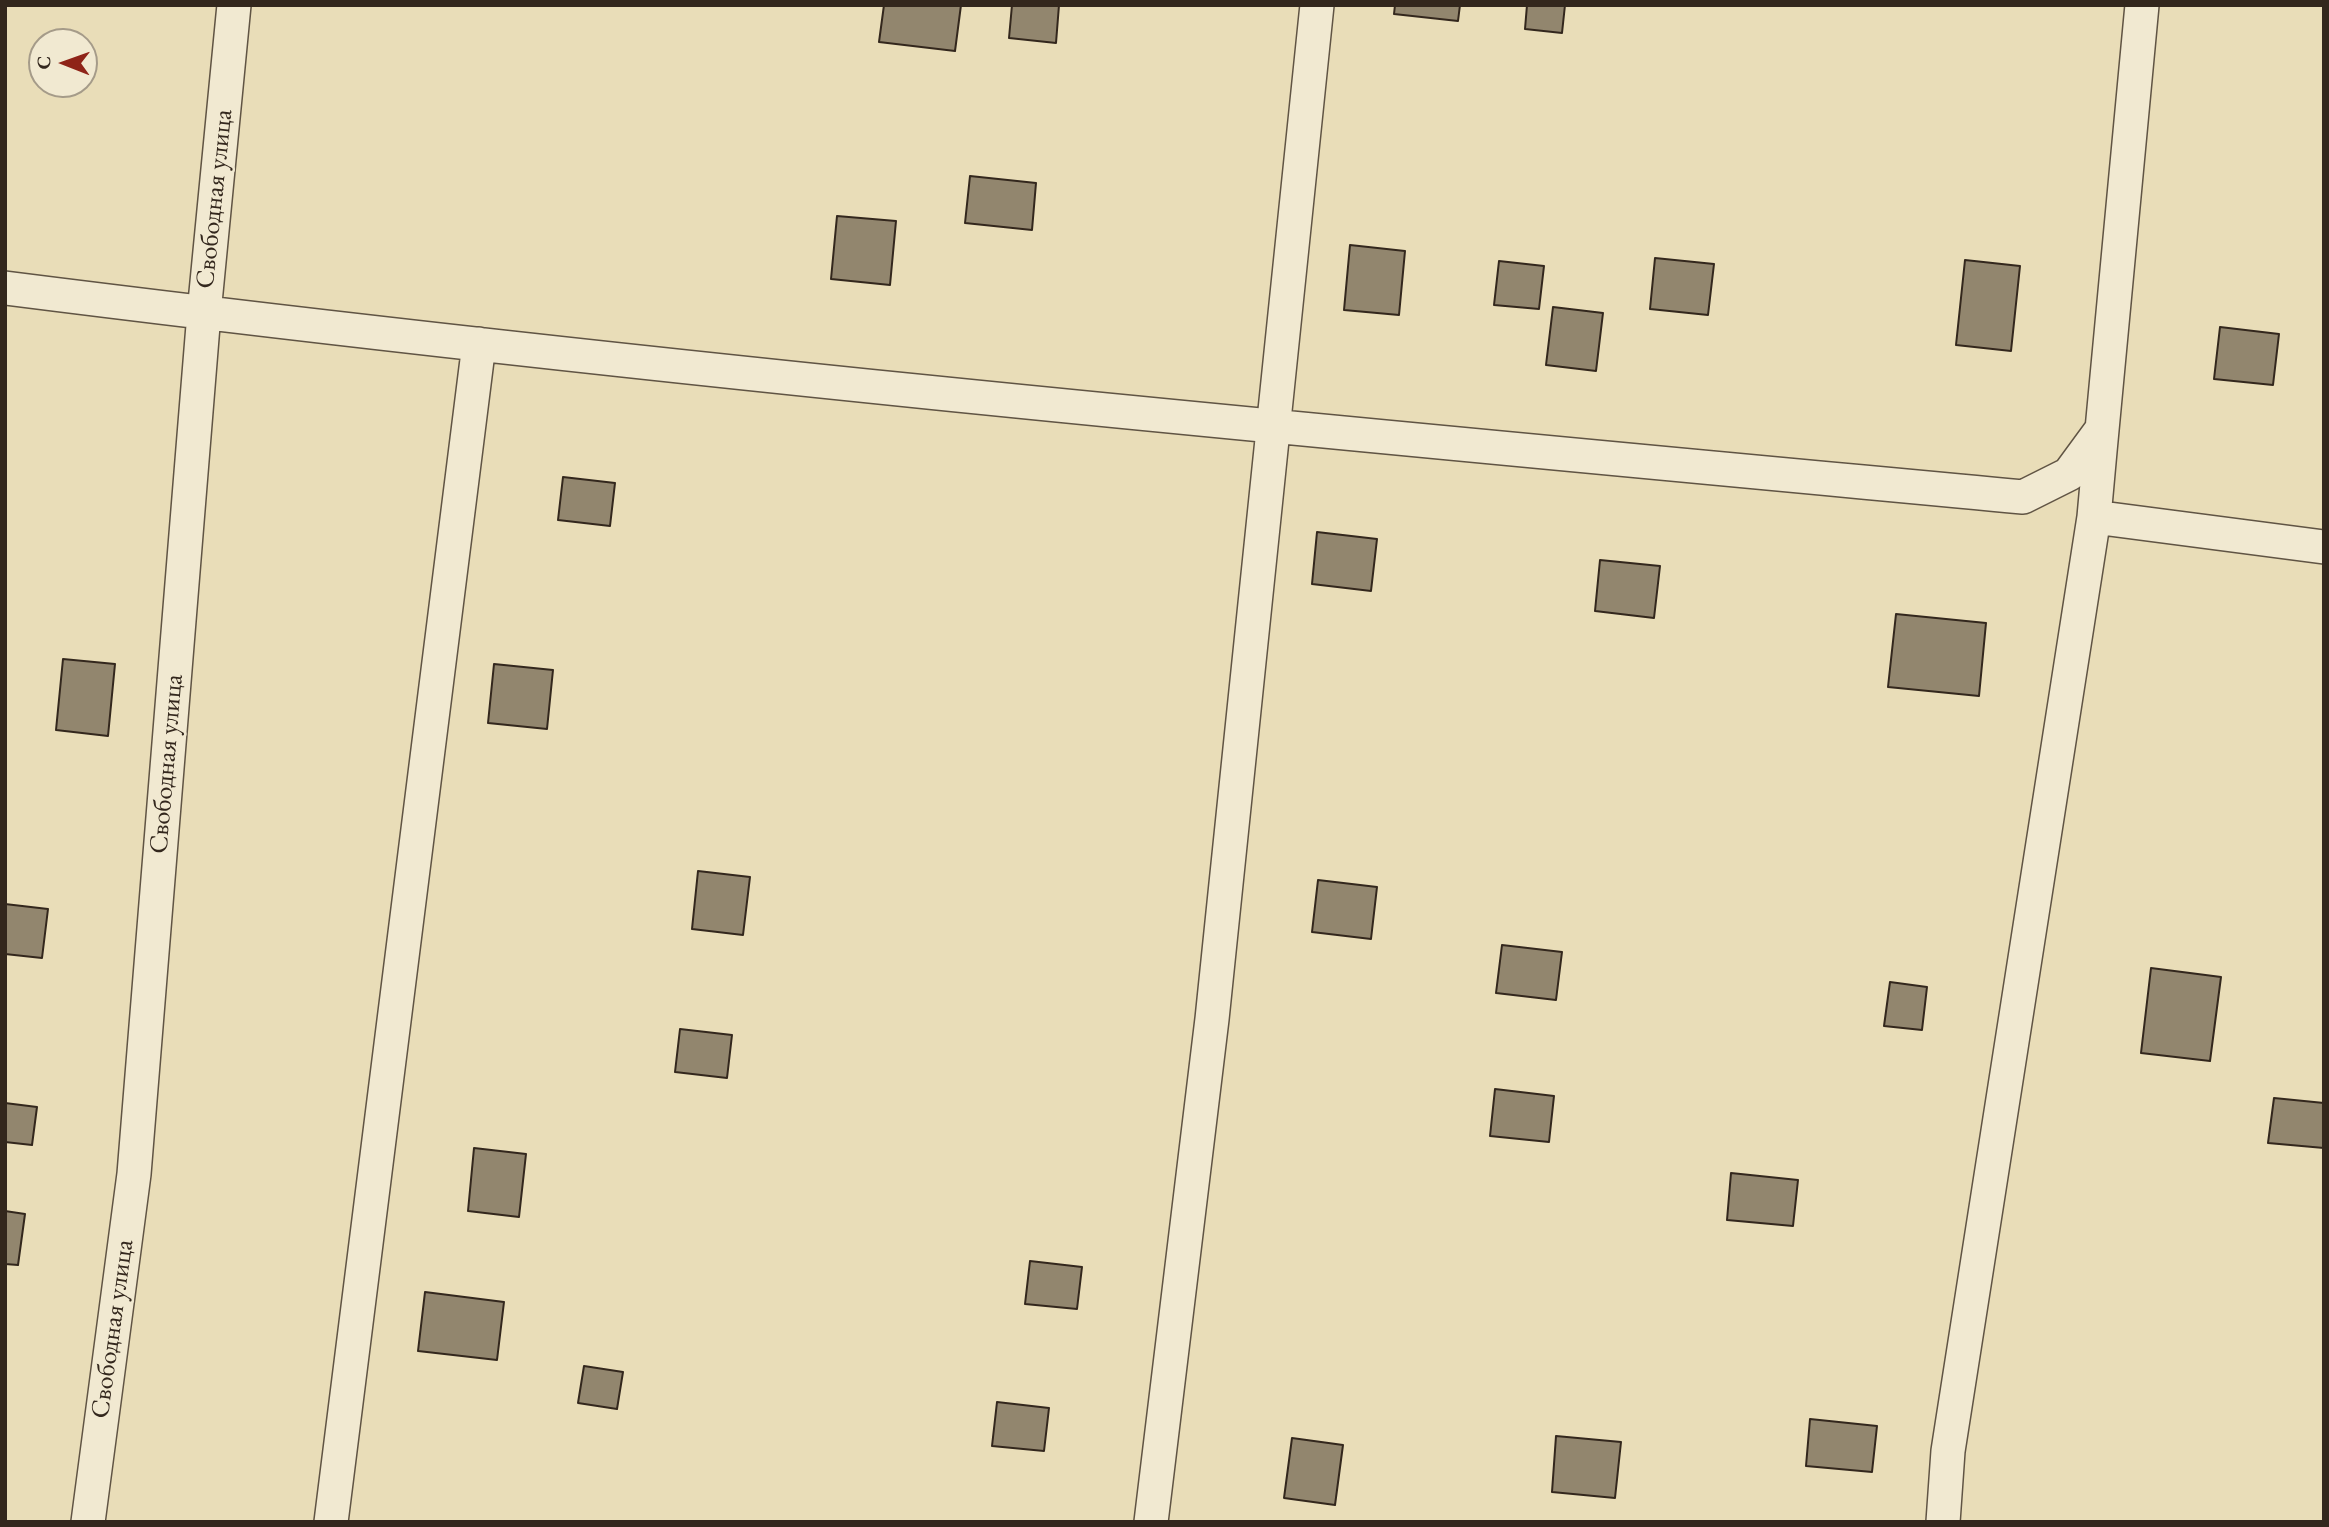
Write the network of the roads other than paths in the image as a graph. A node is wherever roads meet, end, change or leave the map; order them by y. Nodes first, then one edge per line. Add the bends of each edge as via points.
1 (234, 5) edge
2 (1317, 5) edge
3 (2142, 5) edge
4 (5, 288) edge
5 (204, 313) junction
6 (479, 344) junction
7 (1274, 426) junction
8 (2102, 429) junction
9 (2094, 517) junction
10 (2324, 547) edge
11 (88, 1522) edge
12 (331, 1522) edge
13 (1151, 1522) edge
14 (1943, 1522) edge

1 - 5 street, Свободная улица
2 - 7 street
3 - 8 street
4 - 5 street
5 - 6 street
5 - 11 street, Свободная улица via 134,1174
6 - 7 street
6 - 12 street
7 - 8 street via 2023,497 2069,474
7 - 13 street via 1212,1019
8 - 9 street
9 - 10 street
9 - 14 street via 1948,1451

